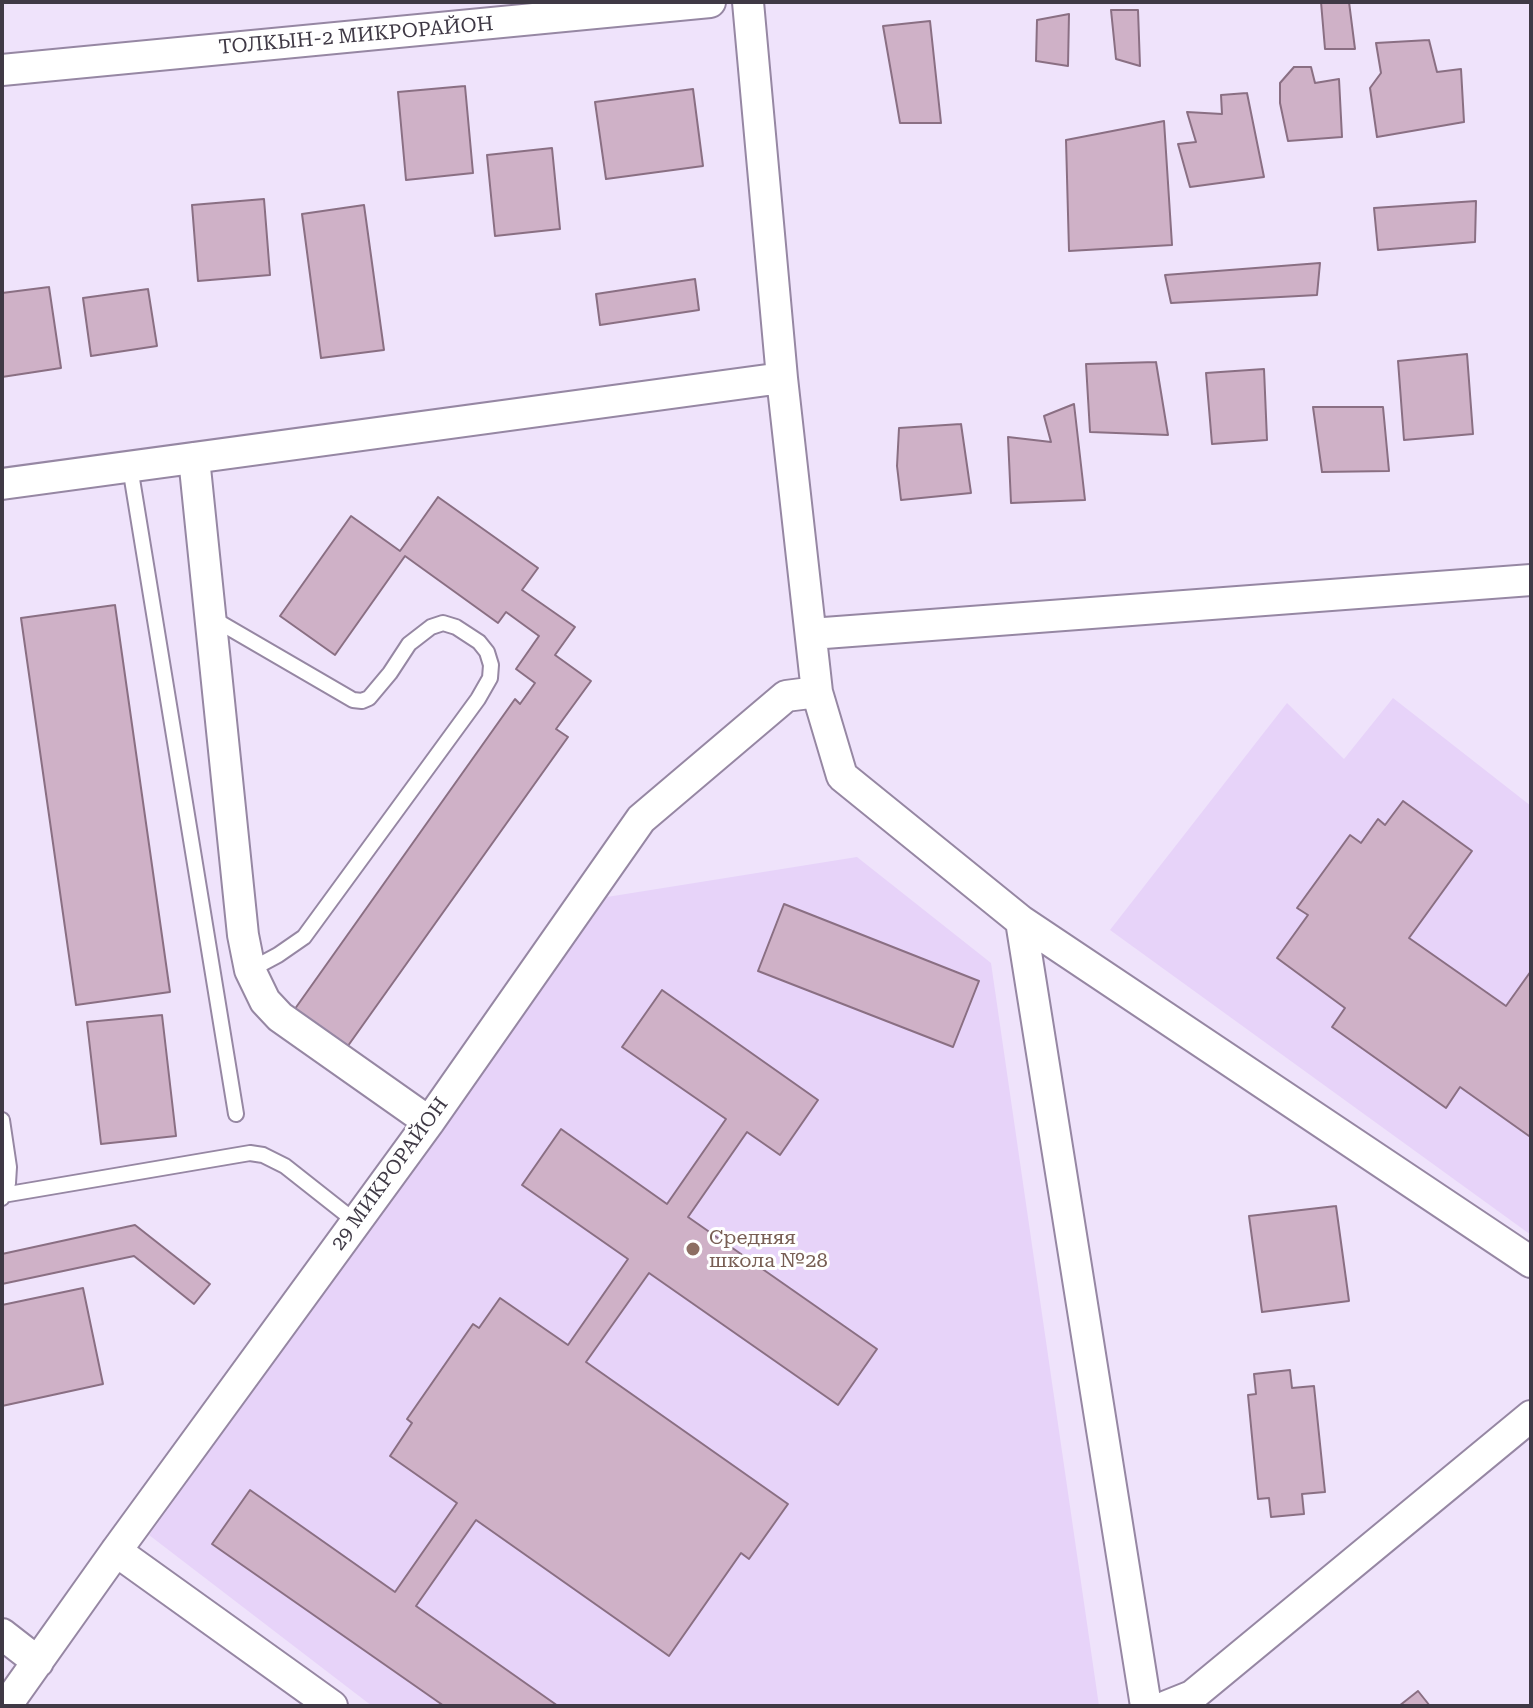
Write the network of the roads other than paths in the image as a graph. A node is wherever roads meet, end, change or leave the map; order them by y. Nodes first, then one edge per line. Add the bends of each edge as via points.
1 (710, 2) edge
2 (748, 2) edge
3 (2, 70) edge
4 (782, 378) junction
5 (194, 458) junction
6 (130, 467) junction
7 (2, 484) edge
8 (1531, 580) edge
9 (211, 617) junction
10 (811, 634) junction
11 (817, 692) junction
12 (1021, 921) junction
13 (250, 970) junction
14 (236, 1114) dead end
15 (2, 1120) edge
16 (429, 1122) junction
17 (3, 1197) edge
18 (356, 1222) junction
19 (1531, 1262) edge
20 (1531, 1416) edge
21 (116, 1551) junction
22 (2, 1634) edge
23 (38, 1662) junction
24 (6, 1706) edge
25 (330, 1706) edge
26 (1146, 1706) edge
27 (1167, 1706) edge

1 - 3 street, ТОЛКЫН-2 МИКРОРАЙОН
2 - 4 street
4 - 5 street
4 - 10 street
5 - 6 street
5 - 9 street
6 - 7 street
6 - 14 lane
8 - 10 street
9 - 13 street
9 - 13 lane via 353,700 369,698 409,644 443,623 479,642 491,665 478,699 304,937
10 - 11 street
11 - 12 street via 842,776
11 - 16 street, 29 МИКРОРАЙОН via 786,696 641,819
12 - 19 street
12 - 26 street
13 - 16 street via 265,1001 280,1017
15 - 17 lane via 9,1167
16 - 18 street, 29 МИКРОРАЙОН
17 - 18 lane via 250,1153 285,1166
18 - 21 street, 29 МИКРОРАЙОН
20 - 27 street via 1192,1696
21 - 23 street, 29 МИКРОРАЙОН
21 - 25 street
22 - 23 street
23 - 24 street, 29 МИКРОРАЙОН

